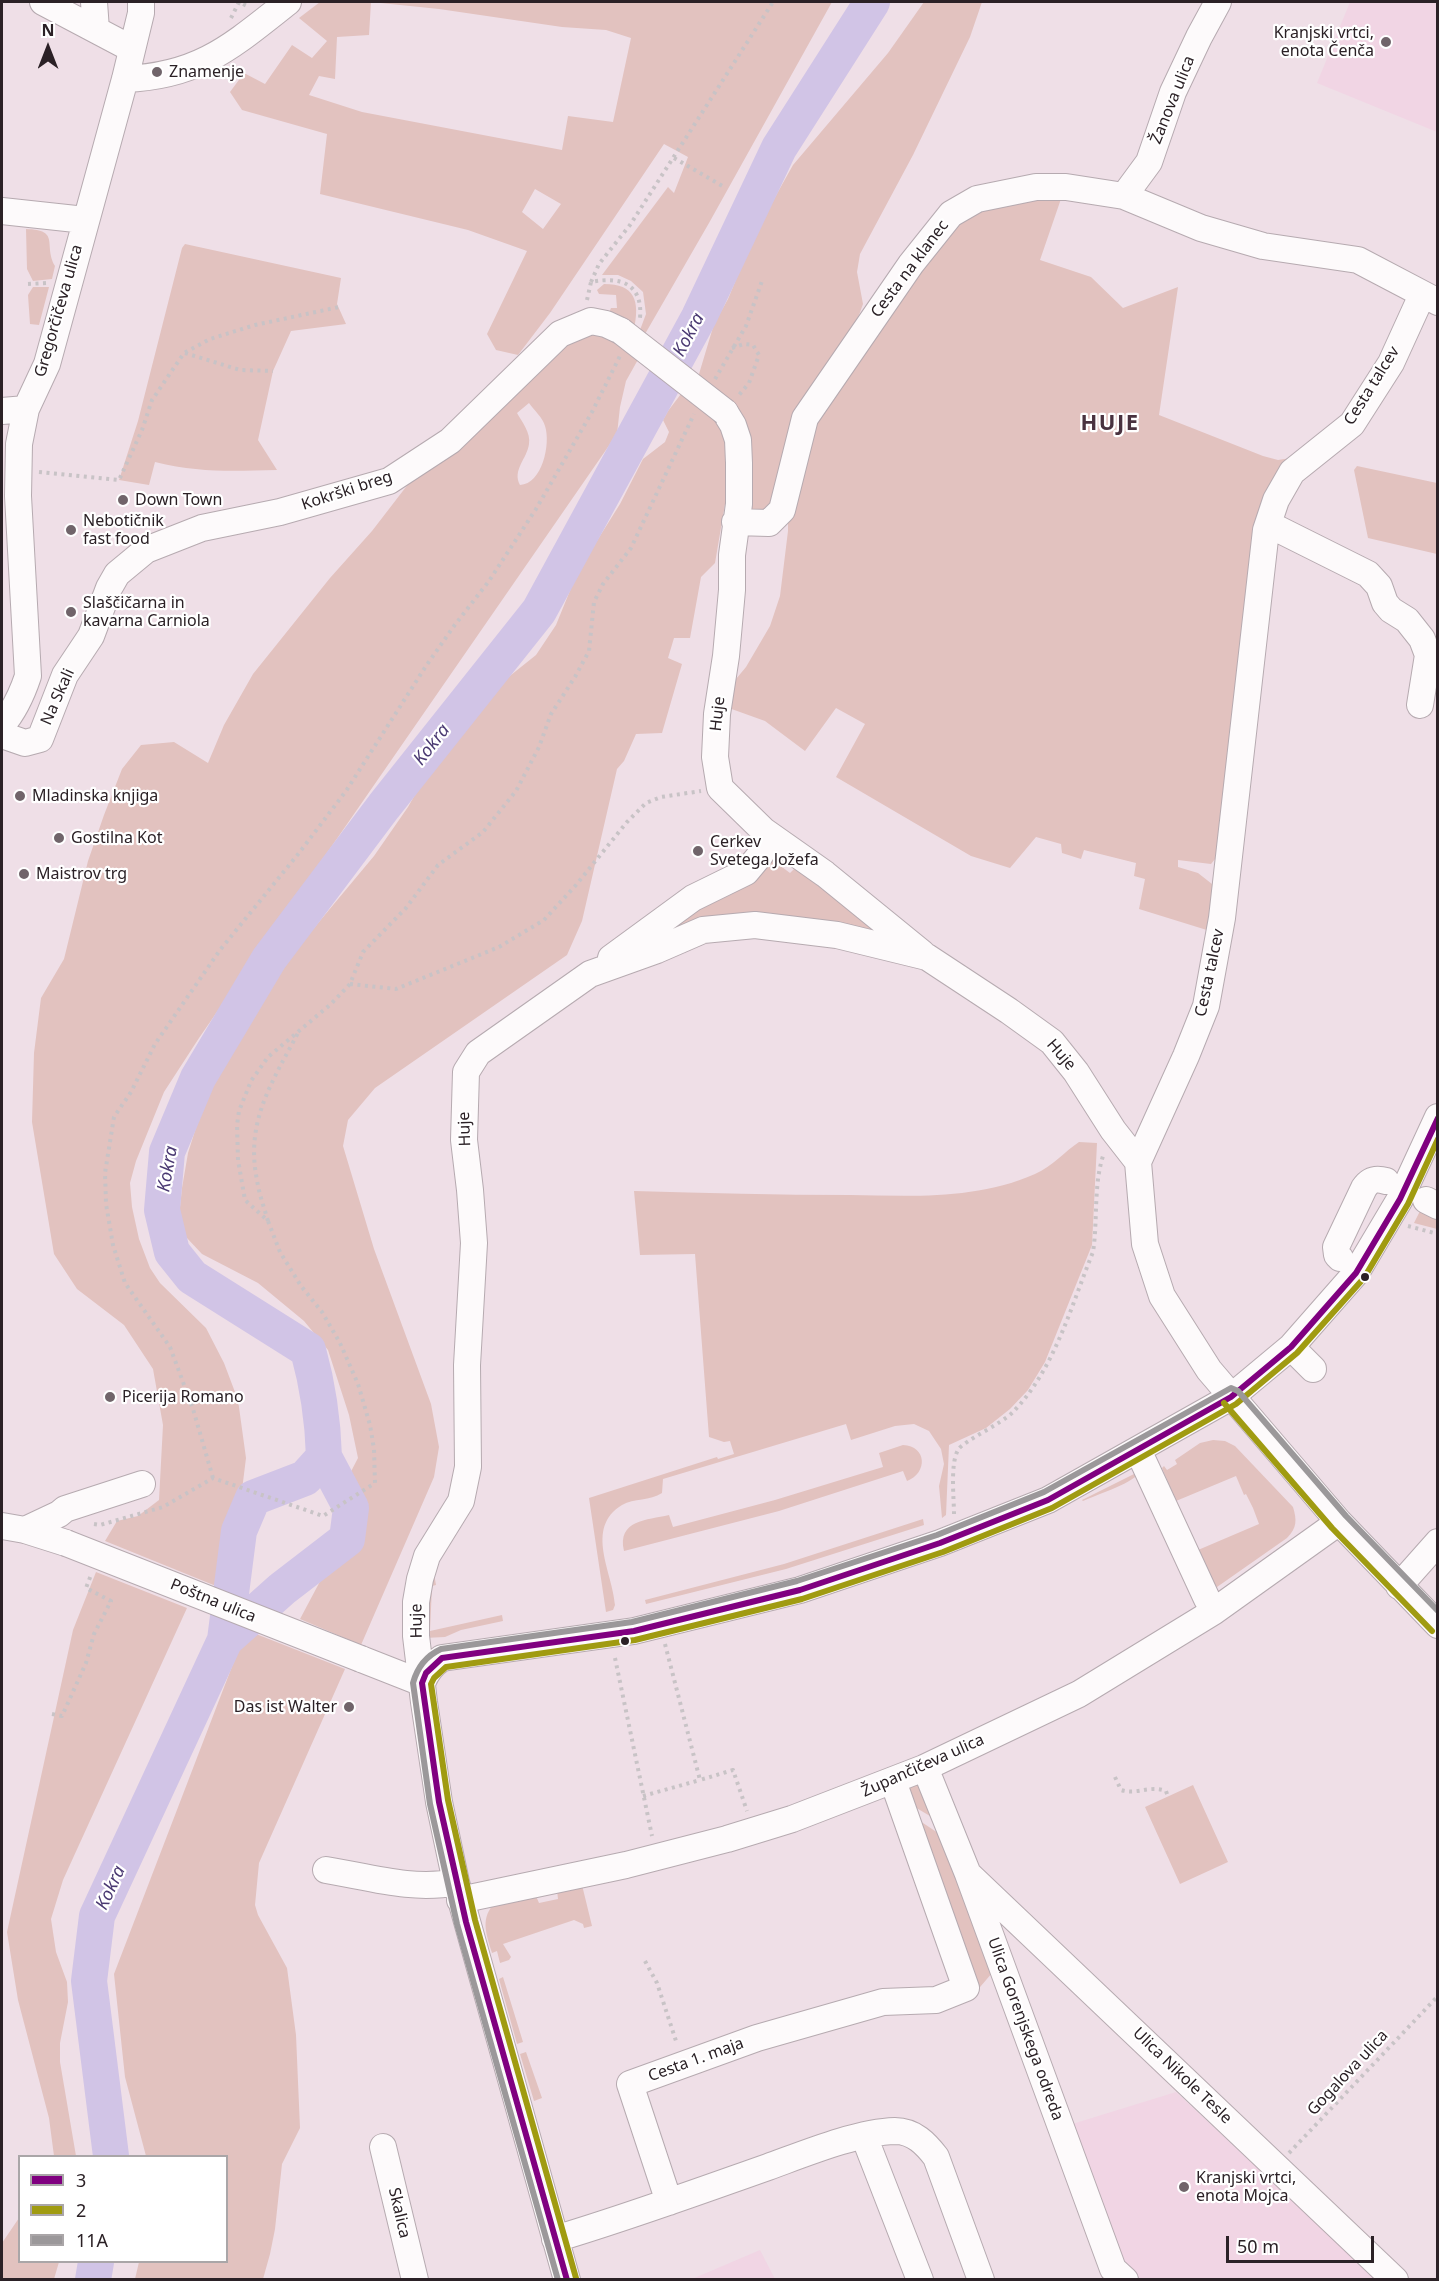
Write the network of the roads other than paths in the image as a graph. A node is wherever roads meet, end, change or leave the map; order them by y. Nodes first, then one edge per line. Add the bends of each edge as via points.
1 (43, 2) edge
2 (93, 2) edge
3 (141, 2) edge
4 (288, 2) edge
5 (1218, 2) edge
6 (96, 30) junction
7 (132, 49) junction
8 (124, 79) junction
9 (1124, 196) junction
10 (2, 211) edge
11 (85, 220) junction
12 (1430, 298) edge
13 (14, 410) edge
14 (724, 412) joint
15 (735, 522) junction
16 (1268, 524) junction
17 (109, 588) joint
18 (1419, 705) dead end
19 (2, 725) edge
20 (2, 735) edge
21 (764, 831) junction
22 (927, 957) junction
23 (590, 974) junction
24 (1437, 1117) edge
25 (1138, 1162) junction
26 (1386, 1181) dead end
27 (1340, 1258) dead end
28 (1291, 1347) junction
29 (1313, 1369) dead end
30 (1232, 1396) junction
31 (1138, 1450) junction
32 (142, 1484) dead end
33 (1339, 1522) junction
34 (13, 1528) edge
35 (1437, 1542) edge
36 (1399, 1586) junction
37 (1207, 1599) dead end
38 (1437, 1625) edge
39 (422, 1683) junction
40 (928, 1776) dead end
41 (893, 1781) junction
42 (326, 1870) dead end
43 (968, 1874) junction
44 (458, 1891) junction
45 (864, 2136) junction
46 (383, 2146) dead end
47 (669, 2202) junction
48 (555, 2239) junction
49 (415, 2280) edge
50 (567, 2280) edge
51 (920, 2280) edge
52 (981, 2280) edge
53 (1125, 2280) edge
54 (1395, 2280) edge

1 - 6 street
2 - 6 street
3 - 7 street, Gregorčičeva ulica
4 - 8 street via 211,59 164,76
5 - 9 street, Žanova ulica via 1173,92 1149,162
6 - 7 street
7 - 8 street, Gregorčičeva ulica
8 - 11 street, Gregorčičeva ulica
9 - 12 street, Cesta na klanec via 1201,228 1263,246 1358,260
9 - 15 street, Cesta na klanec via 1066,187 1036,187 977,199 951,214 911,264 805,418 782,510 769,523
10 - 11 street
11 - 13 street, Gregorčičeva ulica via 47,364
12 - 16 street, Cesta talcev via 1352,424 1292,472
13 - 19 street, Gregorčičeva ulica via 19,444 17,470 28,676 22,695
14 - 15 street, Huje via 738,440 739,504
14 - 17 street, Kokrški breg, bridge via 629,334 591,321 560,334 450,441 389,481 279,512 202,528 146,550 117,574
15 - 21 street, Huje via 732,590 714,758 720,788
16 - 18 street via 1368,574 1379,586 1385,603 1407,620 1422,639 1428,656
16 - 25 street, Cesta talcev via 1222,918 1206,1006
17 - 20 street, Na Skali via 91,636 65,675 40,739 25,743
21 - 22 street, Huje via 825,874
21 - 23 street via 761,854 746,872 693,898
22 - 23 street, Huje via 837,935 755,925 703,930
22 - 25 street, Huje via 1052,1042
23 - 39 street, Huje via 478,1053 466,1072 464,1140 474,1243 467,1365 468,1467 461,1502 427,1556 420,1580 416,1624
24 - 28 street via 1400,1199 1360,1266
25 - 30 street, Cesta talcev via 1144,1244 1162,1296 1209,1370
26 - 27 street via 1369,1181 1364,1188 1336,1246
28 - 29 street
28 - 30 street
30 - 31 street
30 - 33 street, Cesta talcev
31 - 37 street
31 - 39 street via 1048,1500 931,1546 800,1590 634,1631 442,1658 426,1672
32 - 34 street
33 - 36 street, Cesta talcev
33 - 41 street, Župančičeva ulica via 1213,1612 1079,1694
34 - 39 street, Poštna ulica, bridge via 66,1543
35 - 36 street
36 - 38 street, Cesta talcev
39 - 44 street via 439,1802
40 - 43 street, Ulica Gorenjskega odreda
41 - 44 street, Župančičeva ulica via 792,1819 626,1865
41 - 47 street, Cesta 1. maja via 966,1988 936,2000 883,2002 757,2038 630,2084
42 - 44 street, Župančičeva ulica
43 - 53 street, Ulica Gorenjskega odreda via 1113,2269
43 - 54 street, Ulica Nikole Tesle
44 - 48 street
45 - 47 street
45 - 51 street
45 - 52 street via 897,2131 924,2140 936,2157
46 - 49 street, Skalica
47 - 48 street
48 - 50 street

